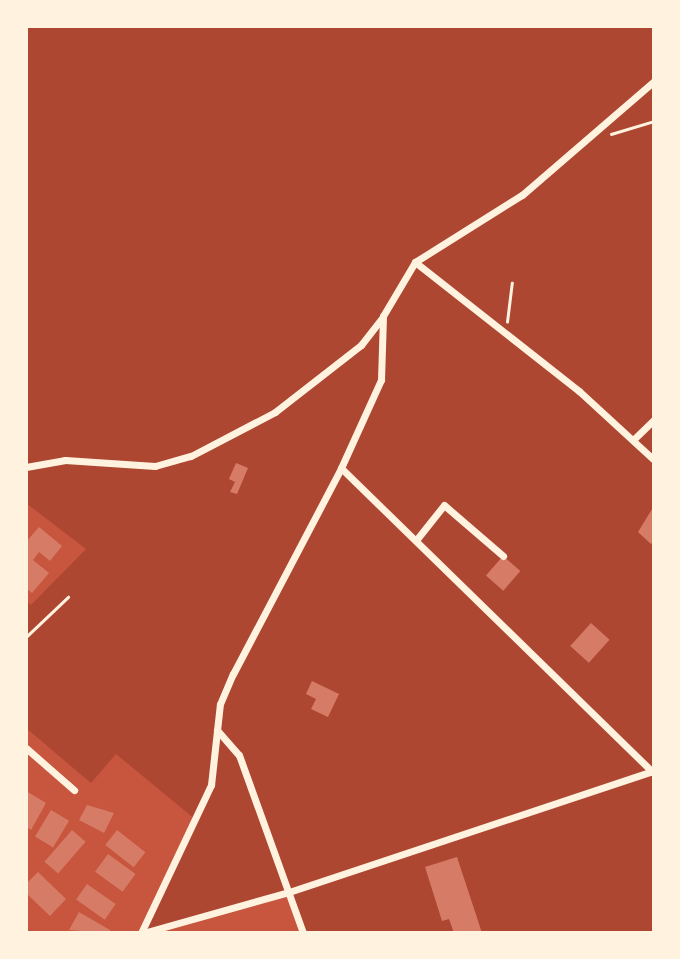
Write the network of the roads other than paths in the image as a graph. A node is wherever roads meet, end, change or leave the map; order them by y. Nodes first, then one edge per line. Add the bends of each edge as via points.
1 (654, 81) edge
2 (415, 262) junction
3 (383, 316) junction
4 (654, 420) edge
5 (634, 439) junction
6 (654, 460) edge
7 (26, 467) edge
8 (341, 468) junction
9 (416, 539) junction
10 (503, 556) dead end
11 (217, 730) junction
12 (26, 748) edge
13 (653, 772) edge
14 (74, 790) dead end
15 (289, 892) junction
16 (142, 933) edge
17 (303, 933) edge

1 - 2 street via 523,195
2 - 3 street
2 - 5 street
3 - 7 street via 361,345 275,412 191,456 155,466 65,460
3 - 8 street via 381,380
4 - 5 street
5 - 6 street
8 - 9 street
8 - 11 street via 233,674 220,704
9 - 10 street via 444,505
9 - 13 street
11 - 15 street via 239,755
11 - 16 street via 211,785
12 - 14 street
13 - 15 street
15 - 16 street
15 - 17 street

